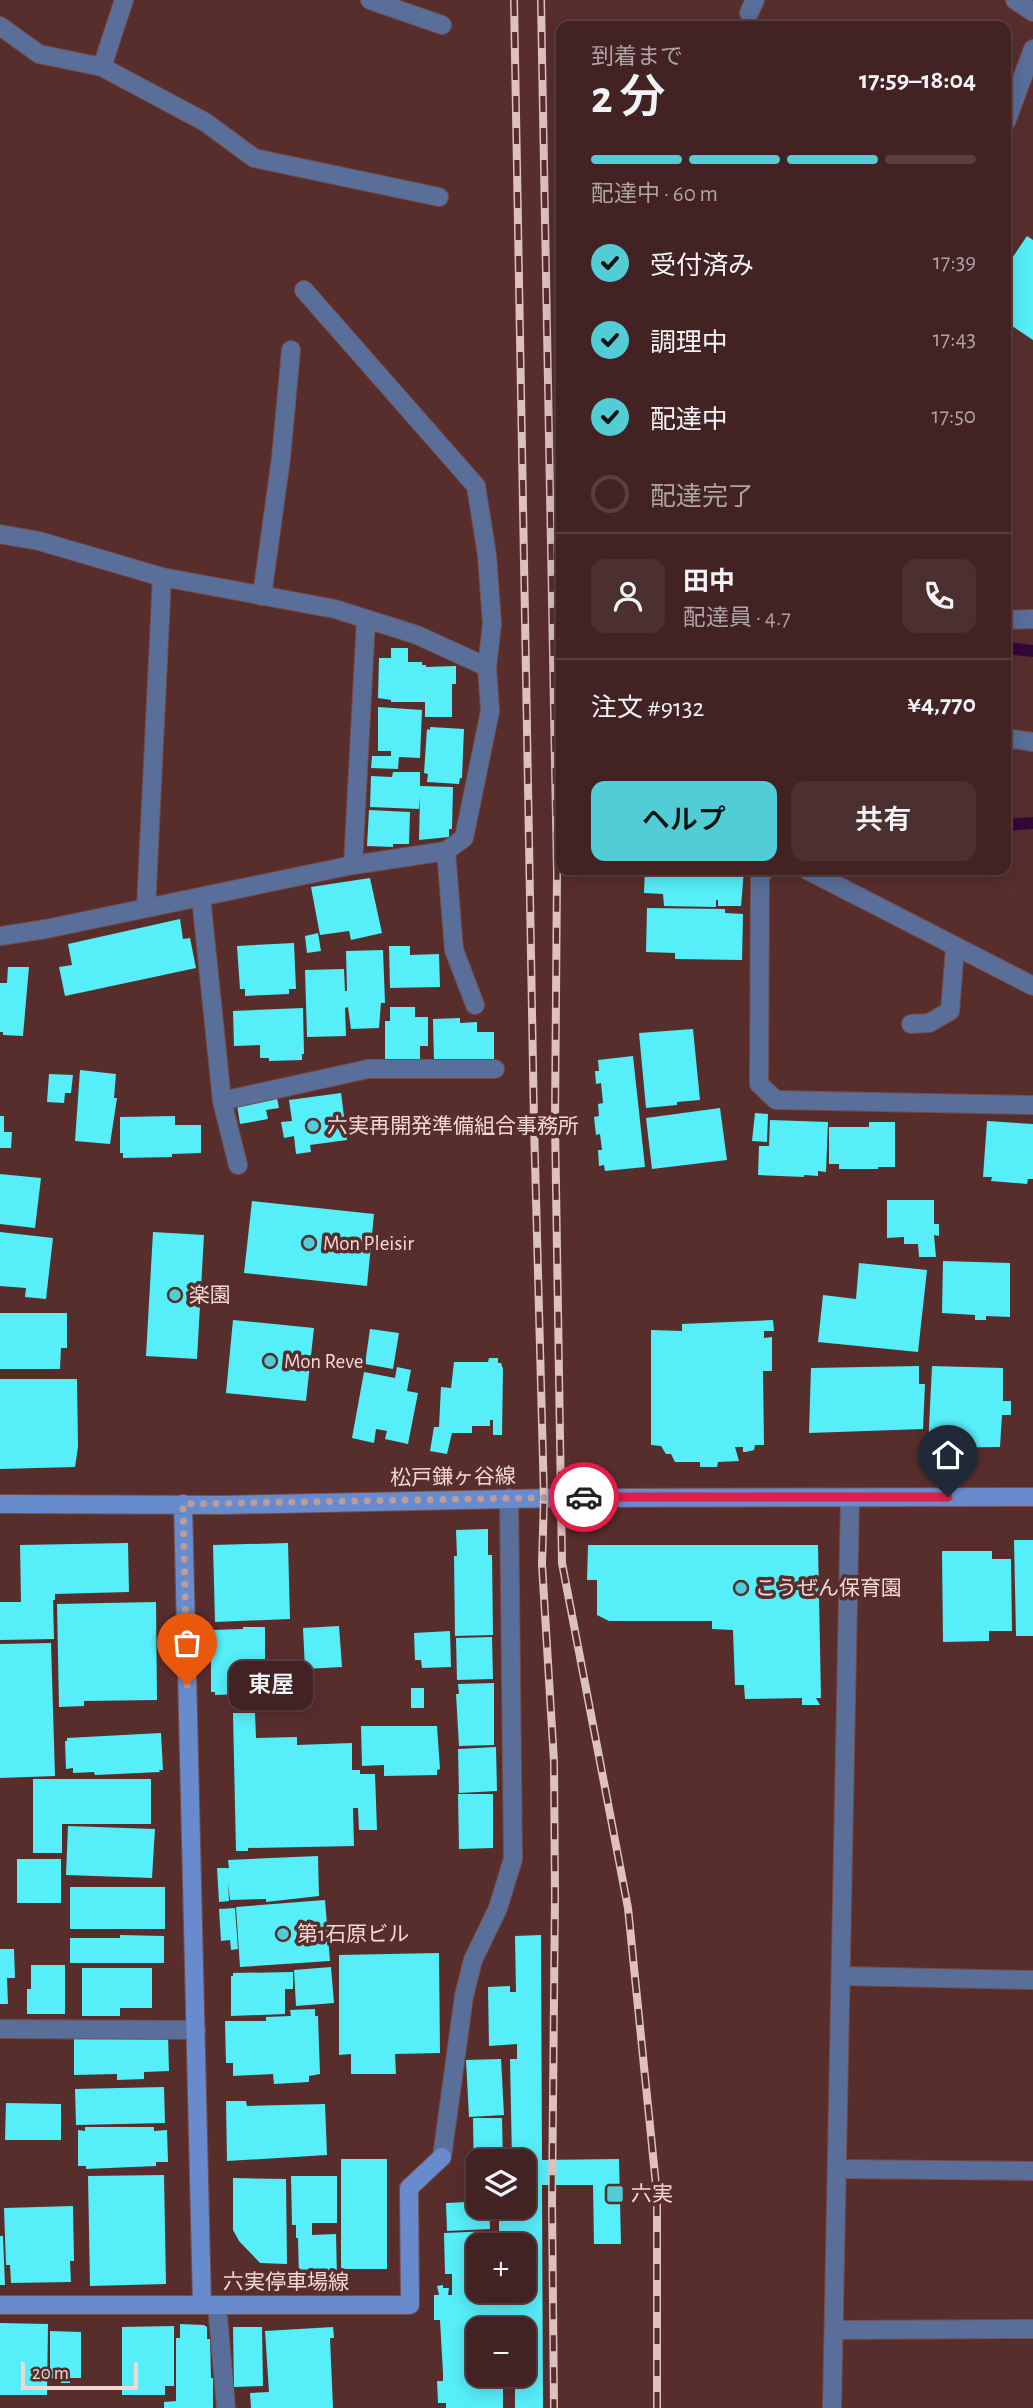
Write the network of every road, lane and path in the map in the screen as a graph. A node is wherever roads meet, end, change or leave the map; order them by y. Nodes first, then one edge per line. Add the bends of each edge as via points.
1 (124, 0) edge
2 (370, 0) edge
3 (1015, 0) edge
4 (1033, 12) edge
5 (442, 25) dead end
6 (0, 26) edge
7 (1033, 49) edge
8 (102, 67) junction
9 (1011, 108) edge
10 (439, 197) dead end
11 (304, 290) dead end
12 (291, 351) dead end
13 (0, 534) edge
14 (162, 577) junction
15 (262, 596) junction
16 (1033, 619) edge
17 (366, 620) junction
18 (1011, 620) edge
19 (487, 667) junction
20 (1011, 739) edge
21 (1033, 742) edge
22 (446, 851) junction
23 (353, 865) junction
24 (761, 875) edge
25 (816, 875) edge
26 (201, 897) junction
27 (146, 908) junction
28 (0, 936) edge
29 (955, 948) junction
30 (1033, 986) edge
31 (475, 1005) dead end
32 (911, 1024) dead end
33 (495, 1069) dead end
34 (222, 1101) junction
35 (1033, 1105) edge
36 (238, 1165) dead end
37 (850, 1497) junction
38 (1033, 1497) edge
39 (509, 1498) junction
40 (0, 1504) edge
41 (183, 1504) junction
42 (841, 1976) junction
43 (1033, 1980) edge
44 (0, 2029) edge
45 (196, 2030) junction
46 (442, 2157) joint
47 (838, 2169) junction
48 (1033, 2171) edge
49 (0, 2305) edge
50 (209, 2305) junction
51 (1033, 2329) edge
52 (834, 2330) junction
53 (226, 2408) edge
54 (832, 2408) edge

1 - 8 street
2 - 5 street
3 - 4 street
6 - 8 street via 39,54
7 - 9 street
8 - 10 street via 205,122 254,158
11 - 19 street via 476,486 492,624
12 - 15 street
13 - 14 street
14 - 15 street
14 - 27 street
15 - 17 street
16 - 18 street
17 - 19 street via 417,635
17 - 23 street
19 - 22 street via 490,711 464,838
20 - 21 street
22 - 23 street
22 - 31 street via 454,950
23 - 26 street
24 - 35 street via 759,1084 776,1100
25 - 29 street
26 - 27 street
26 - 34 street
27 - 28 street
29 - 30 street
29 - 32 street via 950,1011 929,1023
33 - 34 street via 368,1069
34 - 36 street
37 - 38 main road, 松戸鎌ヶ谷線
37 - 39 main road, 松戸鎌ヶ谷線
37 - 42 street
39 - 41 main road, 松戸鎌ヶ谷線
39 - 46 street via 513,1859 498,1908 473,1960 464,1996
40 - 41 main road, 松戸鎌ヶ谷線
41 - 45 main road
42 - 43 street
42 - 47 street
44 - 45 street
45 - 50 main road
46 - 50 main road, 六実停車場線 via 409,2188 410,2305
47 - 48 street
47 - 52 street
49 - 50 main road, 六実停車場線
50 - 53 street
51 - 52 street
52 - 54 street

